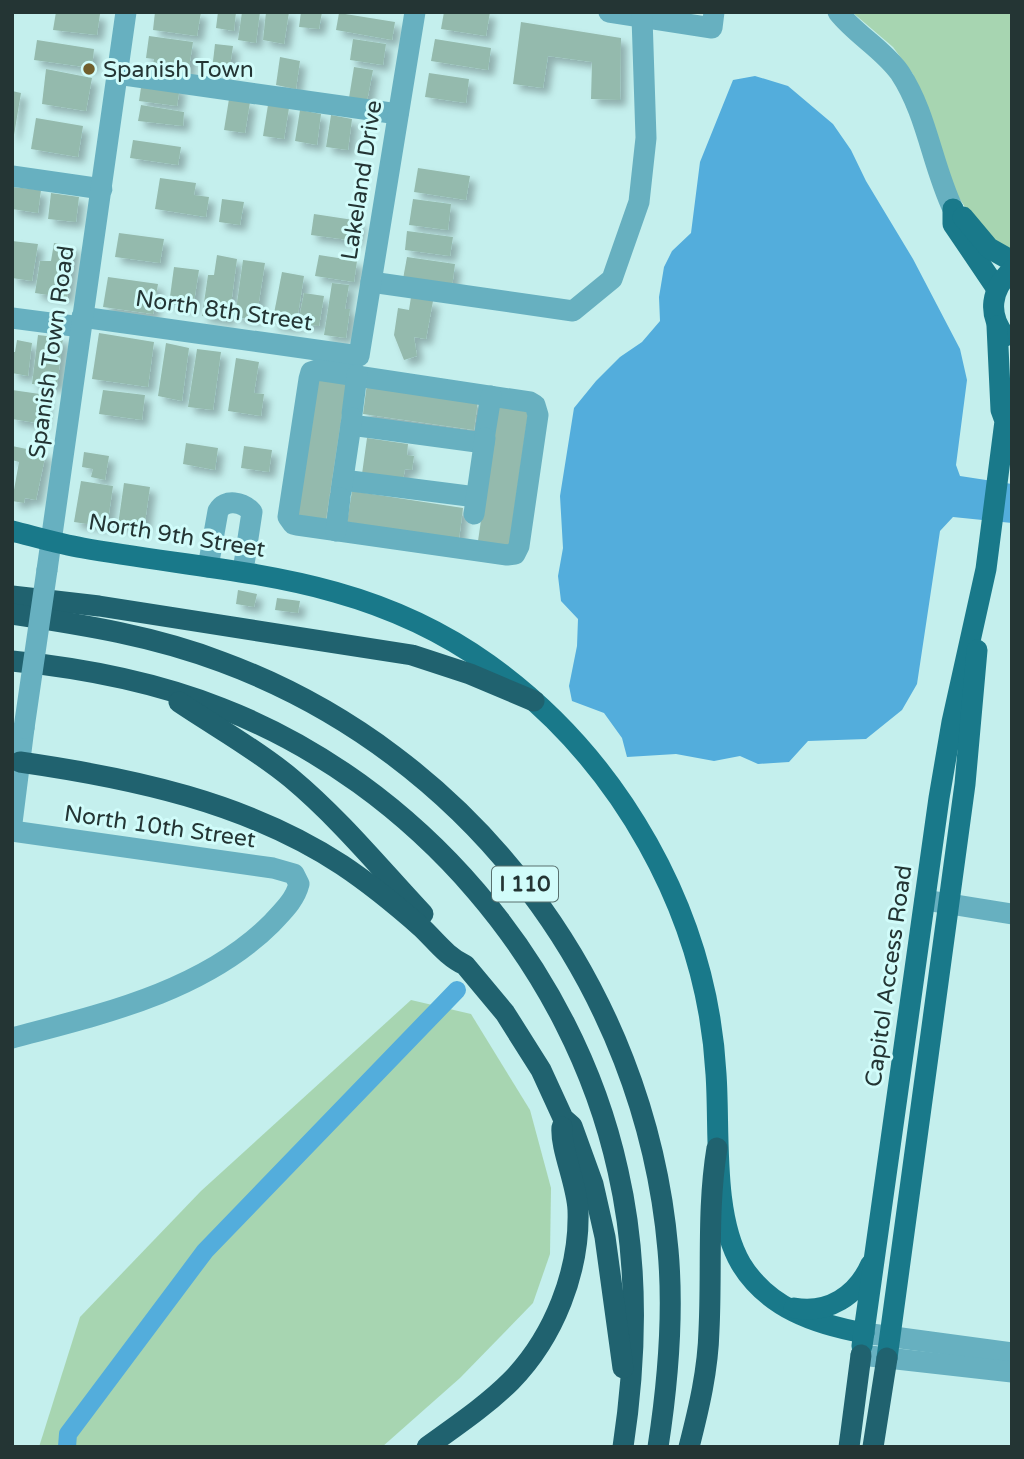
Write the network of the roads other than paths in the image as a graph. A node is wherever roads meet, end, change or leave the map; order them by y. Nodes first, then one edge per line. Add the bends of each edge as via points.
1 (126, 12) edge
2 (415, 12) edge
3 (610, 12) edge
4 (838, 12) edge
5 (642, 17) junction
6 (713, 20) edge
7 (117, 74) junction
8 (398, 114) junction
9 (12, 176) edge
10 (102, 188) junction
11 (953, 209) junction
12 (1012, 261) edge
13 (1012, 270) edge
14 (371, 282) junction
15 (997, 289) junction
16 (12, 318) edge
17 (82, 322) junction
18 (1004, 333) edge
19 (358, 366) junction
20 (491, 396) junction
21 (1008, 416) edge
22 (351, 419) junction
23 (485, 438) junction
24 (341, 490) junction
25 (475, 510) junction
26 (252, 512) junction
27 (288, 517) junction
28 (12, 531) edge
29 (336, 531) junction
30 (50, 540) junction
31 (469, 549) junction
32 (208, 567) junction
33 (243, 571) junction
34 (12, 596) edge
35 (979, 606) junction
36 (12, 614) edge
37 (12, 661) edge
38 (163, 690) junction
39 (534, 701) junction
40 (16, 762) edge
41 (13, 820) edge
42 (925, 900) junction
43 (949, 905) junction
44 (1012, 914) edge
45 (465, 965) junction
46 (12, 1038) edge
47 (563, 1118) junction
48 (717, 1148) junction
49 (876, 1252) junction
50 (783, 1306) junction
51 (864, 1333) junction
52 (890, 1337) junction
53 (1012, 1353) edge
54 (861, 1355) junction
55 (887, 1358) junction
56 (1012, 1373) edge
57 (629, 1404) junction
58 (427, 1447) edge
59 (623, 1447) edge
60 (658, 1447) edge
61 (689, 1447) edge
62 (849, 1447) edge
63 (873, 1447) edge

1 - 7 street, Spanish Town Road
2 - 8 street, Lakeland Drive
3 - 5 street
4 - 11 street via 904,81
5 - 6 street
5 - 14 street via 646,138 639,202 612,279 573,311
7 - 8 street
7 - 10 street, Spanish Town Road
8 - 14 street, Lakeland Drive
9 - 10 street
10 - 17 street, Spanish Town Road
11 - 12 main road via 989,248
11 - 15 main road via 953,224
13 - 15 main road
14 - 19 street, Lakeland Drive
15 - 18 main road, Capitol Access Road via 992,310
16 - 17 street, North 8th Street
17 - 19 street, North 8th Street
17 - 30 street, Spanish Town Road
18 - 21 main road, Capitol Access Road via 1001,410
19 - 20 street
19 - 22 street, Lakeland Drive
19 - 27 street via 311,372
20 - 23 street
20 - 31 street via 535,405 536,428 516,554
21 - 35 main road, Capitol Access Road
22 - 23 street
22 - 24 street, Lakeland Drive
23 - 25 street
24 - 25 street
24 - 29 street, Lakeland Drive
25 - 31 street
26 - 27 street
26 - 32 street via 242,504 221,505
26 - 33 street
27 - 29 street via 297,525
28 - 30 main road, North 9th Street
29 - 31 street
30 - 32 main road, North 9th Street
30 - 40 street, Spanish Town Road, bridge
32 - 33 main road, North 9th Street
33 - 39 main road, North 9th Street via 333,590 382,607 444,637
34 - 39 highway via 412,655
35 - 42 main road, Capitol Access Road via 945,756
35 - 43 main road, Capitol Access Road via 969,755
36 - 60 highway, I 110 via 171,645 246,671 302,697 376,742 438,790 516,873 567,944 598,1002 621,1054 651,1147 663,1200 670,1290 667,1386
37 - 38 highway, I 110 via 68,667
38 - 45 highway via 293,780 463,955
38 - 57 highway, I 110 via 222,708 272,731 370,792 459,871 526,956 581,1059 618,1170 634,1290
39 - 48 main road, North 9th Street via 620,796 674,898 697,966 712,1035
40 - 41 street, Spanish Town Road
40 - 45 highway via 159,788 266,824 350,870
41 - 46 street, North 10th Street via 273,868 294,874 297,890 281,914 243,950 206,973 123,1006
42 - 43 street
42 - 49 main road, Capitol Access Road
43 - 44 street
43 - 52 main road, Capitol Access Road
45 - 47 highway via 520,1037
47 - 57 highway via 572,1126 600,1212
47 - 58 highway via 561,1130 578,1221 573,1261 556,1315 512,1380
48 - 50 main road, North 9th Street via 724,1213 734,1250 761,1289
48 - 61 highway via 711,1183 707,1359
49 - 50 main road via 860,1283 834,1305 813,1310
49 - 51 main road, Capitol Access Road
50 - 51 main road, North 9th Street via 814,1322
51 - 52 street
51 - 54 main road, Capitol Access Road
52 - 53 street
52 - 55 main road, Capitol Access Road
54 - 55 street
54 - 62 highway
55 - 56 street
55 - 63 highway
57 - 59 highway, I 110

